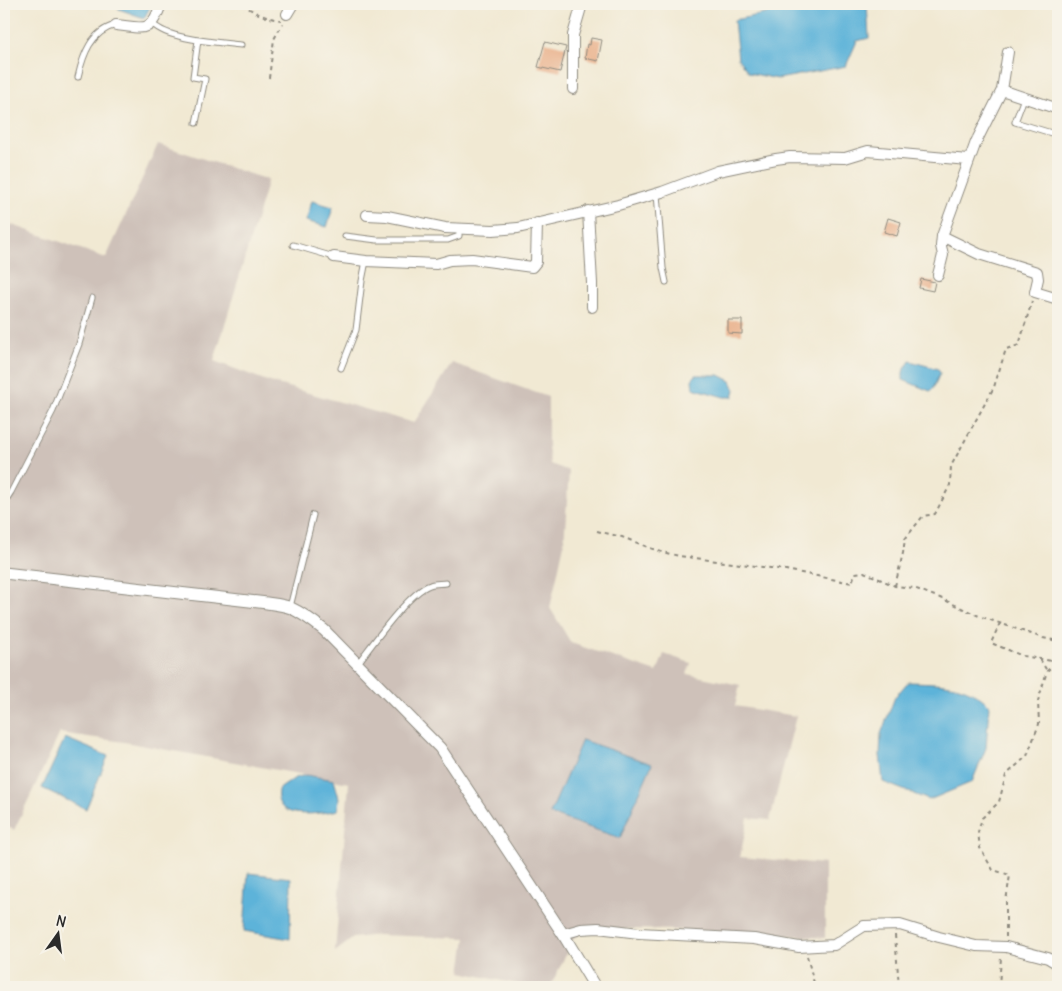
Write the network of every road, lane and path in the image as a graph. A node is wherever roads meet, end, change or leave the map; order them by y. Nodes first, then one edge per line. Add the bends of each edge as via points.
1 (161, 4) edge
2 (242, 4) edge
3 (293, 4) edge
4 (582, 4) edge
5 (287, 14) dead end
6 (152, 24) junction
7 (116, 25) joint
8 (198, 40) junction
9 (241, 45) dead end
10 (1008, 52) dead end
11 (78, 77) dead end
12 (269, 78) dead end
13 (572, 89) dead end
14 (1002, 90) junction
15 (1024, 97) junction
16 (1058, 108) edge
17 (196, 123) dead end
18 (1058, 135) edge
19 (968, 160) junction
20 (657, 193) junction
21 (588, 211) junction
22 (367, 215) dead end
23 (537, 223) junction
24 (459, 229) junction
25 (345, 236) dead end
26 (942, 236) junction
27 (293, 245) dead end
28 (334, 257) joint
29 (366, 261) junction
30 (938, 275) dead end
31 (666, 282) dead end
32 (1036, 292) junction
33 (92, 298) dead end
34 (1058, 299) edge
35 (592, 307) dead end
36 (341, 368) dead end
37 (4, 503) edge
38 (312, 515) dead end
39 (597, 531) dead end
40 (4, 572) edge
41 (446, 583) dead end
42 (895, 586) junction
43 (290, 607) junction
44 (1000, 623) junction
45 (1058, 641) edge
46 (1040, 659) junction
47 (358, 663) junction
48 (1057, 663) edge
49 (1047, 671) junction
50 (894, 925) junction
51 (562, 934) junction
52 (1004, 946) junction
53 (806, 947) junction
54 (1058, 964) edge
55 (595, 987) edge
56 (816, 987) edge
57 (899, 987) edge
58 (999, 987) edge

1 - 6 street
2 - 12 path via 269,19 284,21 274,39
3 - 5 street
4 - 13 street via 573,35
6 - 7 street via 147,28
6 - 8 lane via 159,30
7 - 11 lane via 106,28 94,39 83,56
8 - 9 lane
8 - 17 lane via 193,76 205,79
10 - 14 street
14 - 15 street
14 - 19 street
15 - 16 street
15 - 18 lane via 1015,122
19 - 20 street via 868,151 845,158 790,157 718,171
19 - 26 street
20 - 21 street
20 - 31 lane
21 - 23 street
21 - 35 street
22 - 24 street
23 - 24 street via 518,228
23 - 29 street via 536,262 532,267 472,259 436,264
24 - 25 lane via 459,236 448,240 377,240
26 - 30 street via 943,255
26 - 32 street via 979,254 1038,272
27 - 28 lane
28 - 29 street
29 - 36 lane via 356,330
32 - 34 street
32 - 42 path via 1019,345 1006,349 994,387 952,466 950,485 934,514 923,516 904,539
33 - 37 lane via 79,344 53,411
38 - 43 lane
39 - 42 path via 679,556 786,570 846,582 852,582 855,573 861,572
40 - 43 street
41 - 47 lane via 430,585 419,591 396,614
42 - 44 path via 914,588
43 - 47 street via 324,630
44 - 45 path
44 - 46 path via 991,643
46 - 48 path
46 - 49 path
47 - 51 street via 440,748
48 - 49 path
49 - 52 path via 1038,701 1039,724 1027,756 1006,775 999,802 982,818 978,832 980,848 992,870 1010,875
50 - 52 street via 976,946
50 - 53 street via 864,926 834,944
50 - 57 path
51 - 53 street via 598,928 754,939
51 - 55 street
52 - 54 street via 1048,958
52 - 58 path
53 - 56 path

